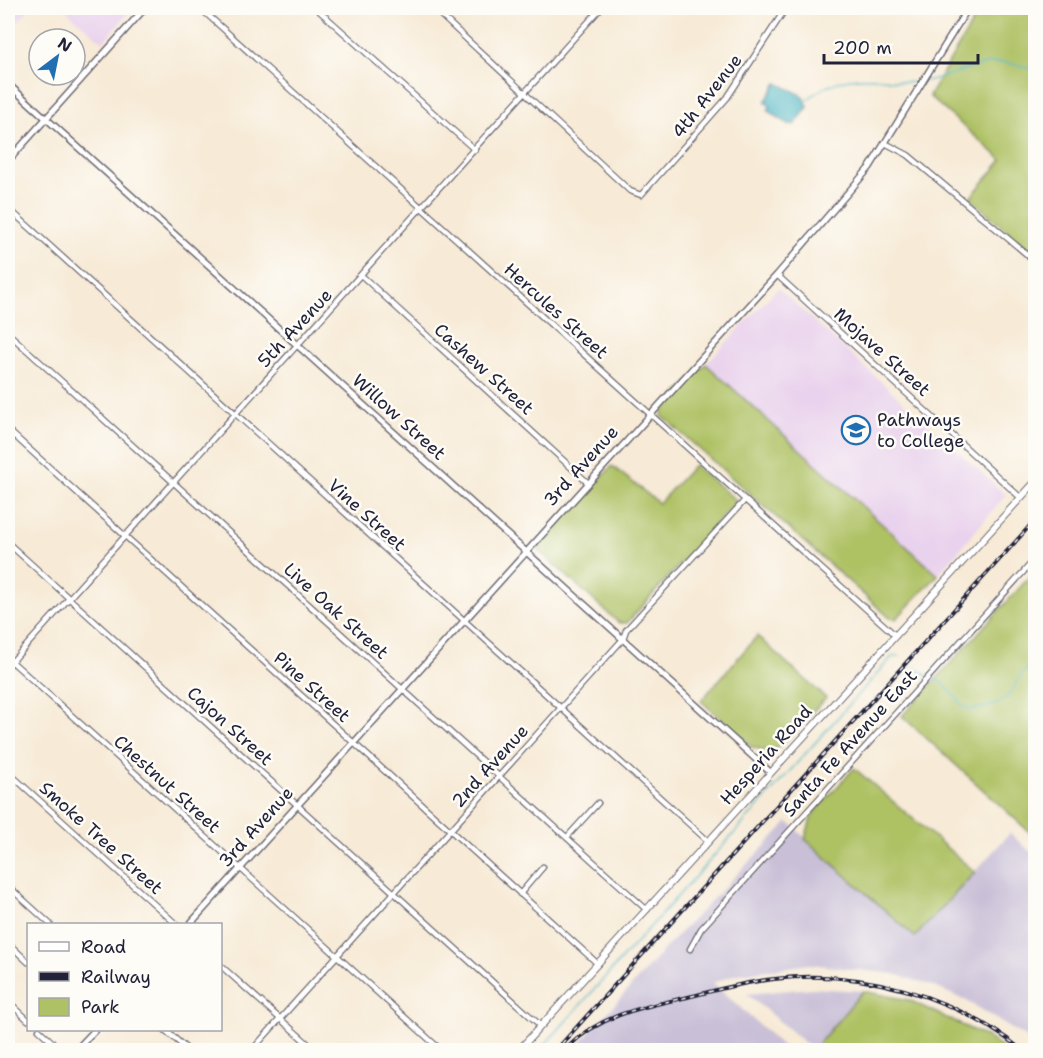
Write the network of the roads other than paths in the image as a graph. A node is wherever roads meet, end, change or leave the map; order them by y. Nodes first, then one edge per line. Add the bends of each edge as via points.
1 (145, 8) edge
2 (200, 8) edge
3 (316, 8) edge
4 (433, 8) edge
5 (601, 8) edge
6 (786, 8) edge
7 (968, 8) edge
8 (8, 84) edge
9 (525, 94) junction
10 (45, 118) junction
11 (885, 143) junction
12 (475, 150) junction
13 (8, 161) edge
14 (8, 208) edge
15 (421, 209) junction
16 (1035, 262) edge
17 (777, 275) junction
18 (362, 276) junction
19 (8, 333) edge
20 (298, 345) junction
21 (650, 413) junction
22 (235, 414) junction
23 (8, 430) edge
24 (1035, 481) edge
25 (174, 483) junction
26 (587, 483) junction
27 (1021, 498) junction
28 (745, 500) junction
29 (124, 536) junction
30 (8, 543) edge
31 (525, 551) junction
32 (1035, 558) edge
33 (67, 598) junction
34 (463, 620) junction
35 (895, 635) junction
36 (623, 639) junction
37 (9, 662) edge
38 (401, 688) junction
39 (561, 708) junction
40 (354, 742) junction
41 (8, 772) edge
42 (771, 772) junction
43 (500, 776) junction
44 (598, 803) dead end
45 (296, 804) junction
46 (450, 830) junction
47 (568, 836) junction
48 (708, 841) junction
49 (543, 867) dead end
50 (239, 868) junction
51 (8, 886) edge
52 (395, 893) junction
53 (520, 894) junction
54 (646, 910) junction
55 (49, 923) edge
56 (175, 923) edge
57 (191, 923) edge
58 (8, 942) edge
59 (690, 949) dead end
60 (337, 956) junction
61 (27, 961) edge
62 (598, 964) junction
63 (222, 967) edge
64 (8, 1001) edge
65 (27, 1019) edge
66 (278, 1019) junction
67 (541, 1026) junction
68 (41, 1031) edge
69 (93, 1031) edge
70 (167, 1031) edge
71 (1035, 1045) edge
72 (62, 1050) edge
73 (76, 1050) edge
74 (188, 1050) edge
75 (252, 1050) edge
76 (315, 1050) edge
77 (441, 1050) edge
78 (519, 1050) edge
79 (1030, 1050) edge

1 - 10 street
2 - 15 street, Hercules Street
3 - 12 street
4 - 9 street
5 - 9 street, 5th Avenue
6 - 9 street, 4th Avenue via 727,98 641,195 630,191
7 - 11 street, 3rd Avenue
8 - 10 street, Willow Street
9 - 12 street, 5th Avenue
10 - 13 street
10 - 20 street, Willow Street
11 - 16 street via 908,155
11 - 17 street, 3rd Avenue via 870,168
12 - 15 street, 5th Avenue
14 - 22 street, Vine Street
15 - 18 street, 5th Avenue
15 - 21 street, Hercules Street
17 - 21 street, 3rd Avenue
17 - 27 street, Mojave Street
18 - 20 street, 5th Avenue
18 - 26 street, Cashew Street
19 - 25 street, Live Oak Street
20 - 22 street, 5th Avenue
20 - 31 street, Willow Street
21 - 26 street, 3rd Avenue
21 - 28 street, Hercules Street
22 - 25 street, 5th Avenue
22 - 34 street, Vine Street
23 - 29 street, Pine Street
24 - 27 main road, Hesperia Road
25 - 29 street, 5th Avenue
25 - 38 street, Live Oak Street
26 - 31 street, 3rd Avenue
27 - 35 main road, Hesperia Road
28 - 35 street, Hercules Street
28 - 36 street, 2nd Avenue via 626,630
29 - 33 street, 5th Avenue
29 - 40 street, Pine Street
30 - 33 street, Cajon Street
31 - 34 street, 3rd Avenue
31 - 36 street, Willow Street
32 - 59 street, Santa Fe Avenue East via 701,928
33 - 37 street, 5th Avenue
33 - 45 street, Cajon Street
34 - 38 street, 3rd Avenue
34 - 39 street, Vine Street
35 - 42 main road, Hesperia Road
36 - 39 street, 2nd Avenue
36 - 42 street, Willow Street
37 - 50 street, Chestnut Street
38 - 40 street, 3rd Avenue
38 - 43 street, Live Oak Street
39 - 43 street, 2nd Avenue
39 - 48 street, Vine Street
40 - 45 street, 3rd Avenue
40 - 46 street, Pine Street
41 - 56 street, Smoke Tree Street
42 - 48 main road, Hesperia Road
43 - 46 street, 2nd Avenue
43 - 47 street, Live Oak Street
44 - 47 street
45 - 50 street, 3rd Avenue
45 - 52 street, Cajon Street
46 - 52 street, 2nd Avenue
46 - 53 street, Pine Street
47 - 54 street, Live Oak Street
48 - 54 main road, Hesperia Road
49 - 53 street
50 - 57 street, 3rd Avenue
50 - 60 street, Chestnut Street
51 - 55 street
52 - 60 street, 2nd Avenue
52 - 67 street, Cajon Street
53 - 62 street, Pine Street
54 - 62 main road, Hesperia Road
58 - 61 street
60 - 66 street, 2nd Avenue
60 - 77 street, Chestnut Street
62 - 67 main road, Hesperia Road
63 - 66 street
64 - 65 street
66 - 75 street, 2nd Avenue
66 - 76 street
67 - 78 main road, Hesperia Road
68 - 72 street
69 - 73 street
70 - 74 street
71 - 79 street

